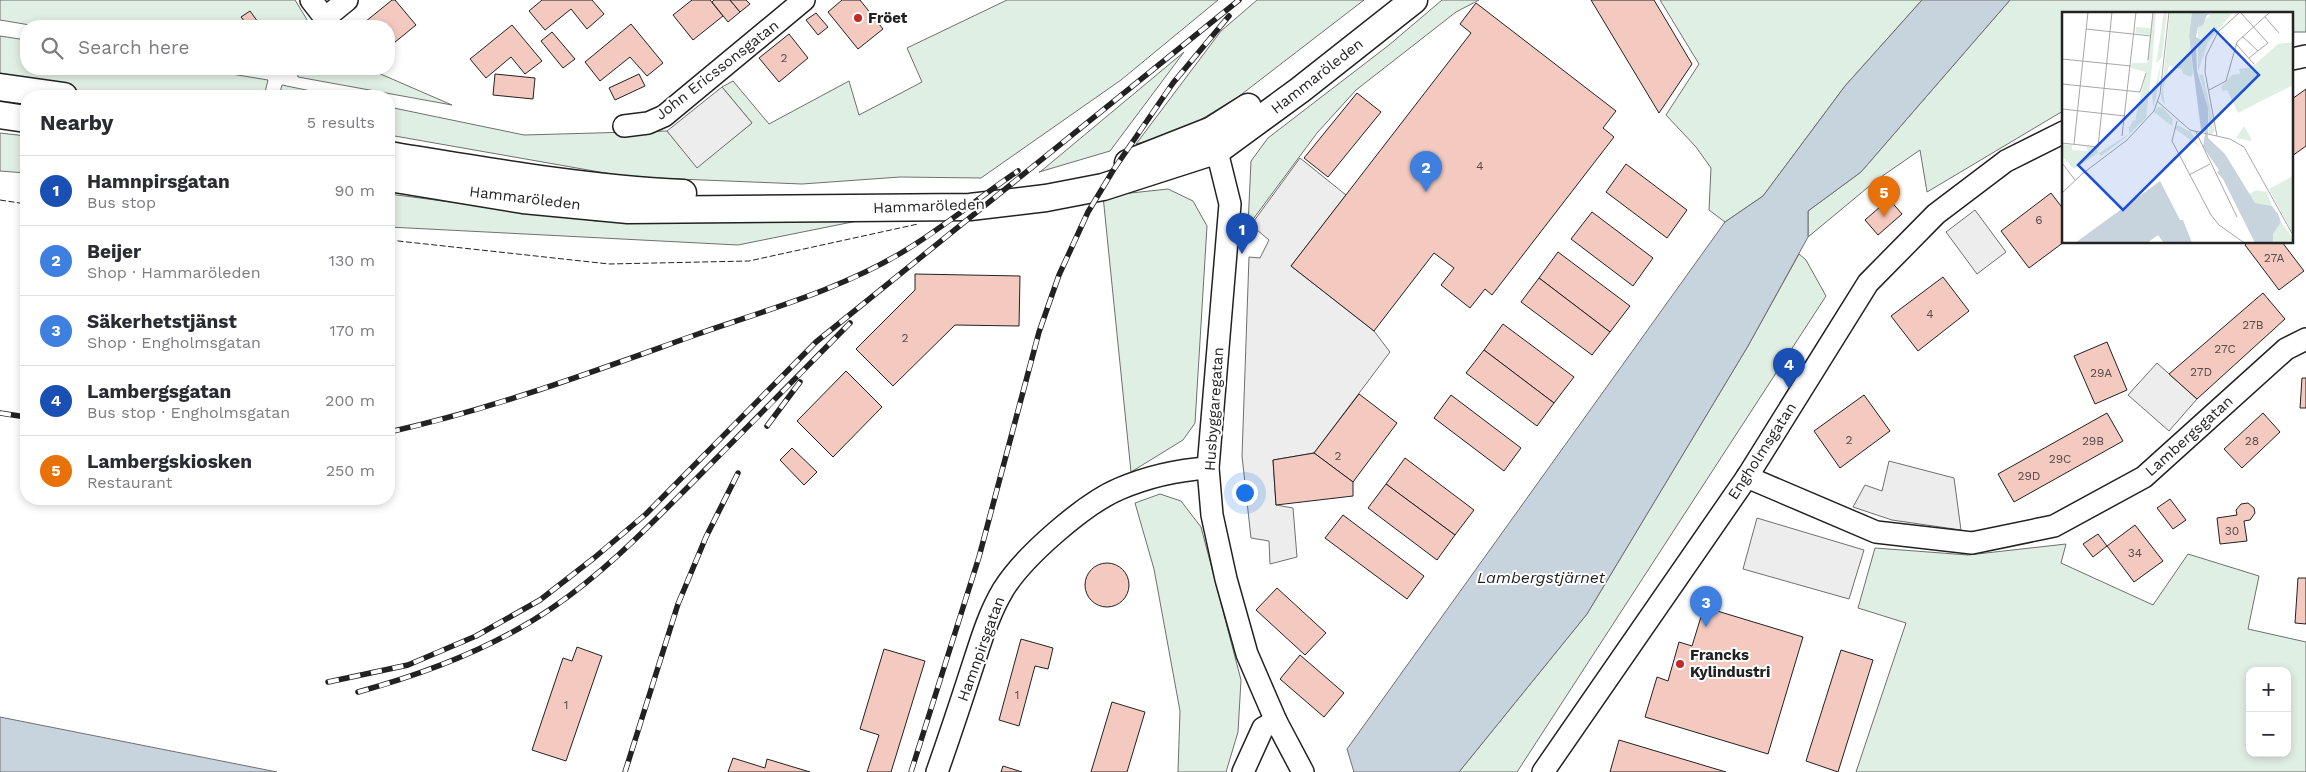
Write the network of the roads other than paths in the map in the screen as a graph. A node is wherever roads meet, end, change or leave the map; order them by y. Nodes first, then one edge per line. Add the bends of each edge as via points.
1 (311, 0) edge
2 (347, 0) edge
3 (804, 0) edge
4 (1390, 0) edge
5 (1414, 0) edge
6 (0, 87) edge
7 (21, 90) edge
8 (0, 115) edge
9 (20, 118) edge
10 (624, 126) dead end
11 (2062, 133) edge
12 (1215, 140) junction
13 (395, 156) edge
14 (395, 179) edge
15 (2306, 338) edge
16 (1208, 468) junction
17 (1747, 477) junction
18 (1276, 721) junction
19 (937, 772) edge
20 (1243, 772) edge
21 (1304, 772) edge
22 (1543, 772) edge

1 - 2 street via 326,18
3 - 10 street, John Ericssonsgatan via 664,116 648,123
4 - 12 main road, Hammaröleden via 1292,77 1225,124
5 - 12 main road, Hammaröleden via 1300,90
6 - 7 main road
8 - 9 main road
11 - 17 street, Engholmsgatan via 2006,161 1936,214 1868,283
12 - 13 main road, Hammaröleden via 1061,183 985,193 725,195 626,190 526,178
12 - 14 main road, Hammaröleden via 1103,187 970,207 628,210 523,200
12 - 16 street, Husbyggaregatan via 1230,204
15 - 17 street, Lambergsgatan via 2286,349 2144,477 2054,526 1972,543 1876,532
16 - 18 street, Husbyggaregatan via 1212,514 1226,579 1247,654
16 - 19 street, Hamnpirsgatan via 1160,475 1118,489 1066,524 1022,564 1003,590 985,630
17 - 22 street, Engholmsgatan
18 - 20 street via 1263,728
18 - 21 street, Husbyggaregatan

